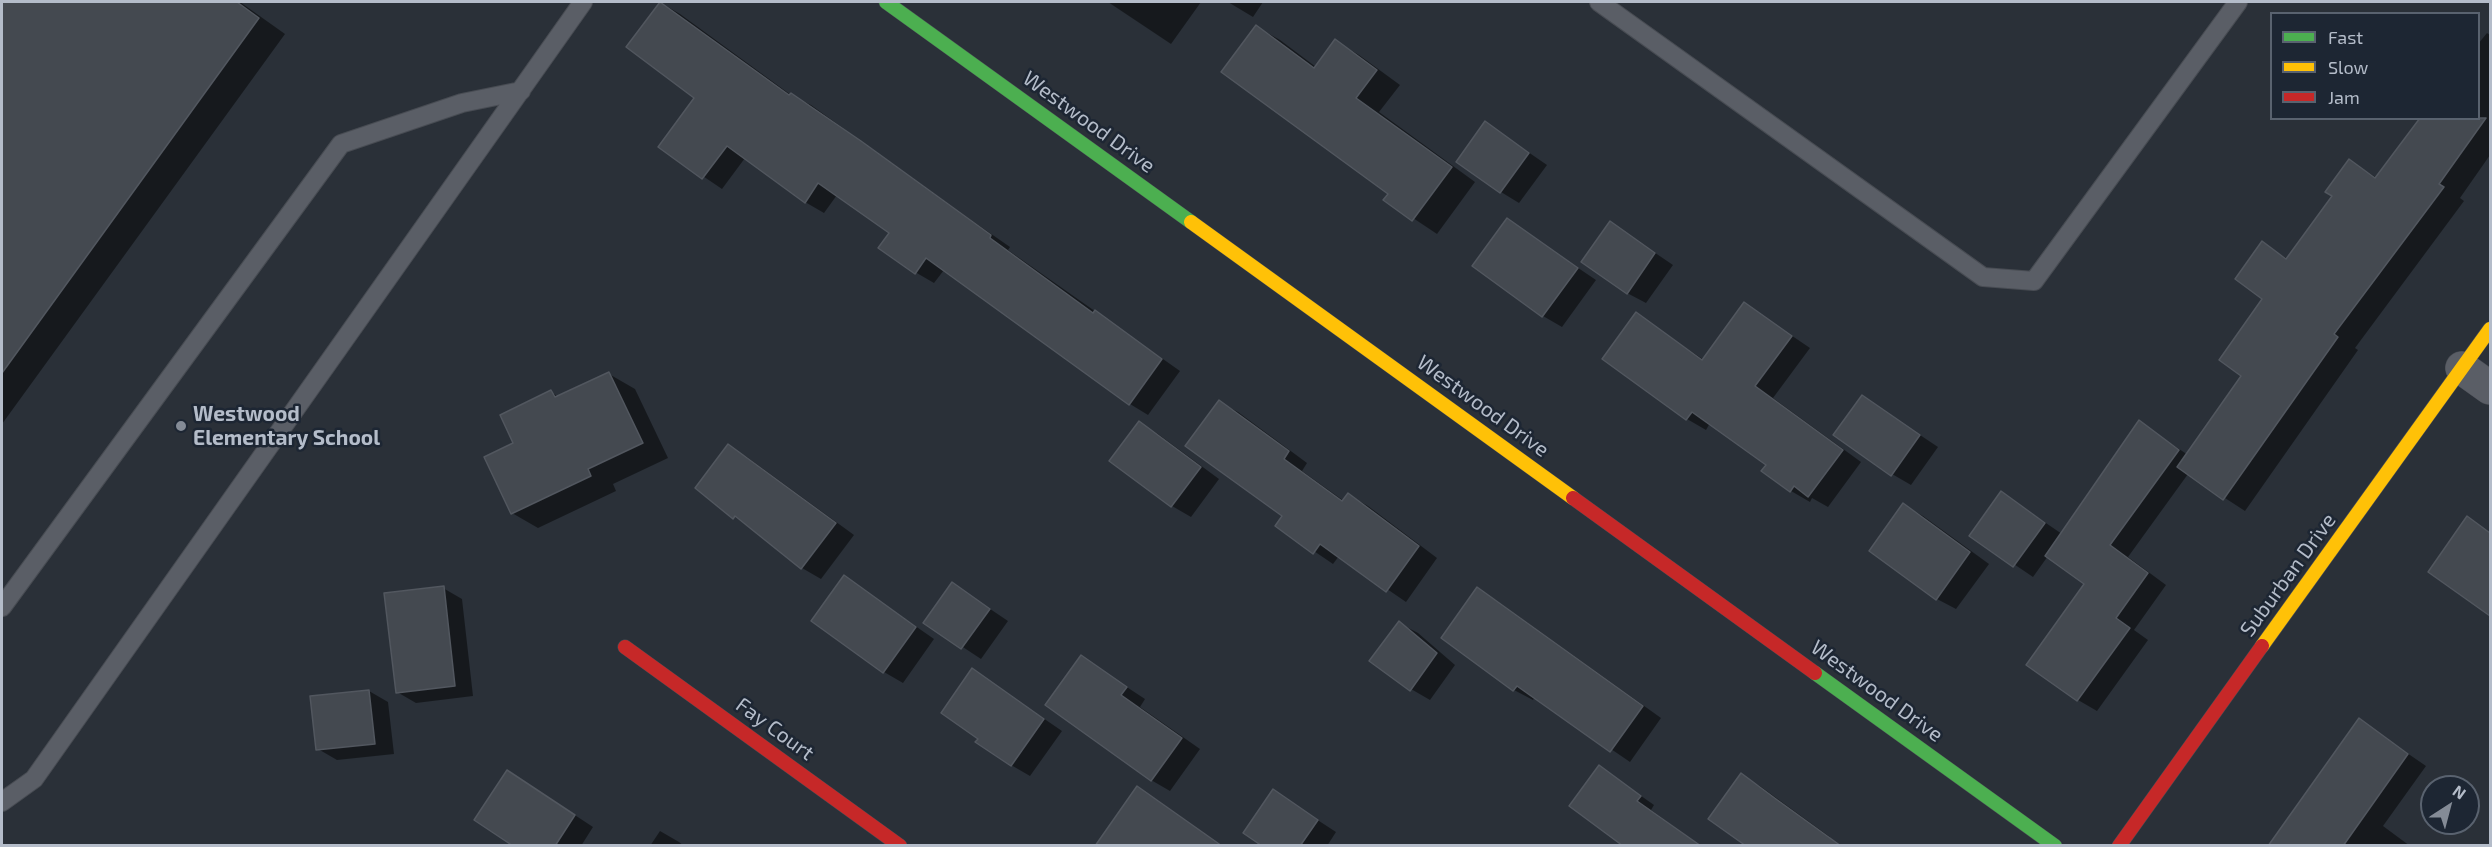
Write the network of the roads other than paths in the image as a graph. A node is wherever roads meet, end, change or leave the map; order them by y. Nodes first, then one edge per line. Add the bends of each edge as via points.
1 (584, 2) edge
2 (886, 2) edge
3 (1599, 2) edge
4 (2238, 2) edge
5 (521, 91) junction
6 (2490, 329) edge
7 (2462, 368) junction
8 (2490, 388) edge
9 (2, 607) edge
10 (625, 647) dead end
11 (2, 802) edge
12 (900, 846) edge
13 (2055, 846) edge
14 (2119, 846) edge

1 - 5 lane
2 - 13 street, Westwood Drive
3 - 4 lane via 1983,277 2034,281
5 - 9 lane via 462,103 341,144
5 - 11 lane via 34,779
6 - 7 street, Suburban Drive
7 - 8 street
7 - 14 street, Suburban Drive
10 - 12 street, Fay Court

